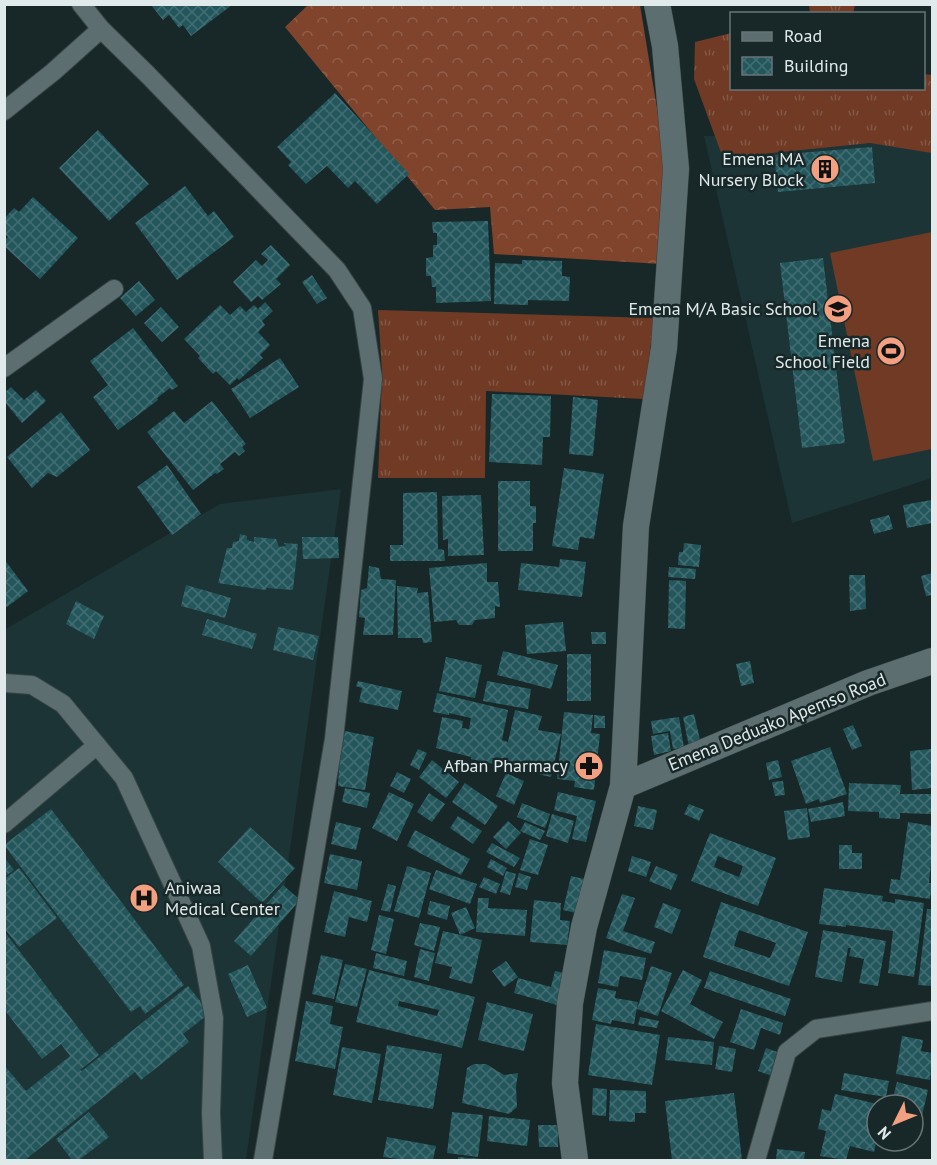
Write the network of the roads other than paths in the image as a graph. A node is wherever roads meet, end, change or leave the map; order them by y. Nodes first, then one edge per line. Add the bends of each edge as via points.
1 (81, 4) edge
2 (657, 4) edge
3 (101, 29) junction
4 (4, 111) edge
5 (114, 289) dead end
6 (4, 368) edge
7 (933, 660) edge
8 (4, 683) edge
9 (97, 745) junction
10 (623, 786) junction
11 (4, 825) edge
12 (933, 1011) edge
13 (213, 1161) edge
14 (263, 1161) edge
15 (575, 1161) edge
16 (756, 1161) edge

1 - 3 street
2 - 10 street via 665,46 676,169 664,348 636,526
3 - 4 street
3 - 14 street via 337,270 362,308 373,379 334,739
5 - 6 street
7 - 10 street, Emena Deduako Apemso Road via 868,683
8 - 9 street via 32,685 63,704
9 - 11 street
9 - 13 street via 124,778 201,946 214,1018
10 - 15 street via 584,927 570,1003 565,1083
12 - 16 street via 816,1029 787,1052

